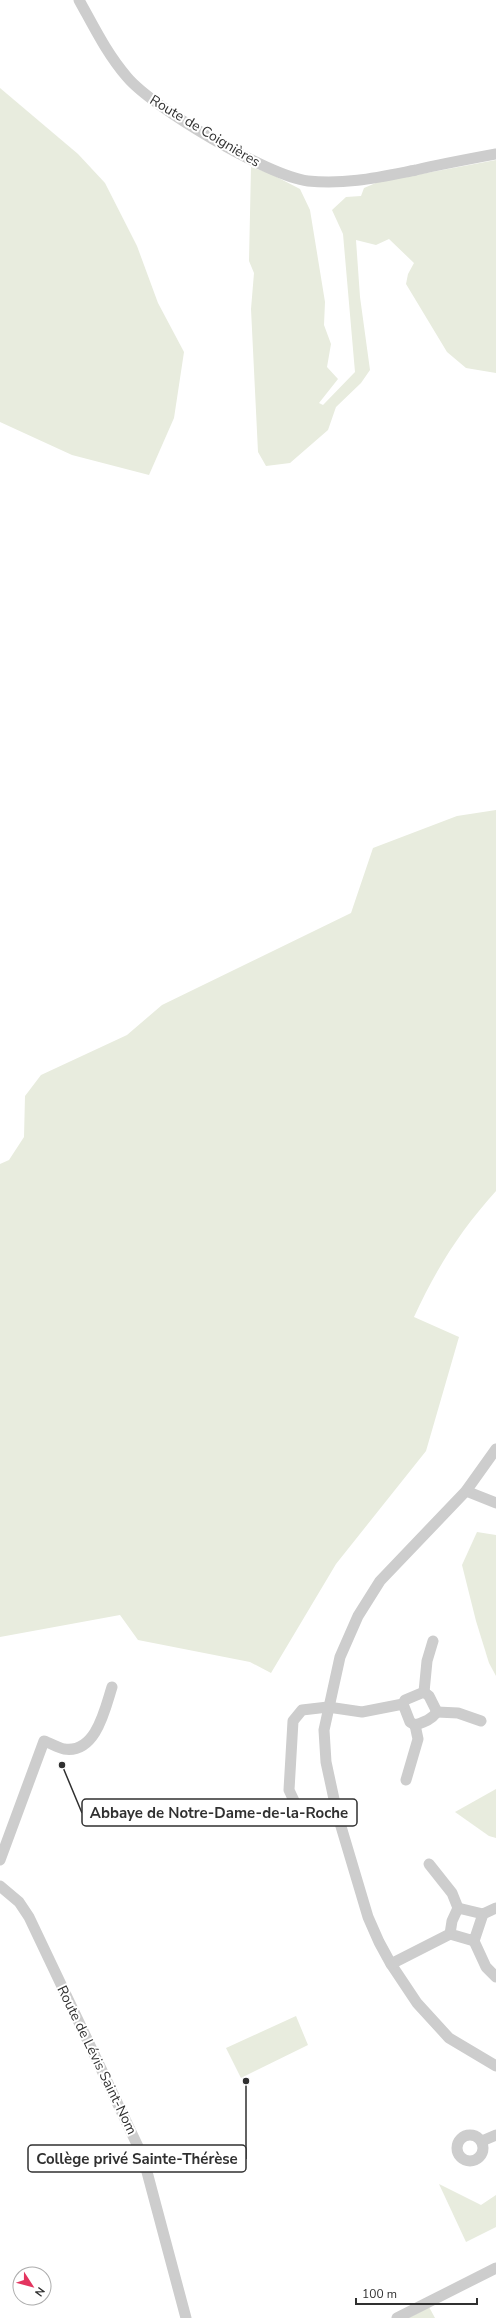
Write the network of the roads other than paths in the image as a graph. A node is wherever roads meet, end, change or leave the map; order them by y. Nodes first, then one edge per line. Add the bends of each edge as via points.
1 (79, 0) edge
2 (496, 154) edge
3 (496, 1449) edge
4 (466, 1491) junction
5 (496, 1503) edge
6 (432, 1641) dead end
7 (112, 1687) dead end
8 (424, 1692) junction
9 (403, 1704) junction
10 (328, 1707) junction
11 (436, 1712) junction
12 (481, 1721) dead end
13 (415, 1725) junction
14 (406, 1780) dead end
15 (337, 1813) junction
16 (0, 1860) edge
17 (429, 1864) dead end
18 (0, 1886) edge
19 (458, 1908) junction
20 (496, 1908) edge
21 (483, 1914) junction
22 (450, 1934) junction
23 (474, 1941) junction
24 (391, 1964) junction
25 (496, 1977) edge
26 (496, 2066) edge
27 (496, 2135) edge
28 (482, 2141) dead end
29 (496, 2268) edge
30 (186, 2318) edge
31 (397, 2318) edge

1 - 2 street, Route de Coignières via 108,54 147,96 232,150 266,168 307,181 352,182
3 - 4 street
4 - 5 street
4 - 10 street via 380,1581 358,1616 340,1657
6 - 8 street
7 - 16 street via 99,1727 83,1745 74,1749 64,1749 44,1741
8 - 9 street via 405,1700
8 - 11 street via 429,1696
9 - 10 street via 362,1712
9 - 13 street via 410,1722
10 - 15 street via 324,1730 326,1762
10 - 15 street via 302,1710 293,1721 289,1790 296,1805 305,1812
11 - 12 street via 458,1713
11 - 13 street via 432,1718
13 - 14 street via 418,1739
15 - 24 street via 368,1917
17 - 19 street via 452,1893
18 - 30 street, Route de Lévis Saint-Nom via 19,1902 29,1917 135,2136 150,2178
19 - 21 street
19 - 22 street
20 - 21 street
21 - 23 street
22 - 23 street
22 - 24 street
23 - 25 street via 486,1967
24 - 26 street via 417,2003 449,2038
27 - 28 street
29 - 31 street

